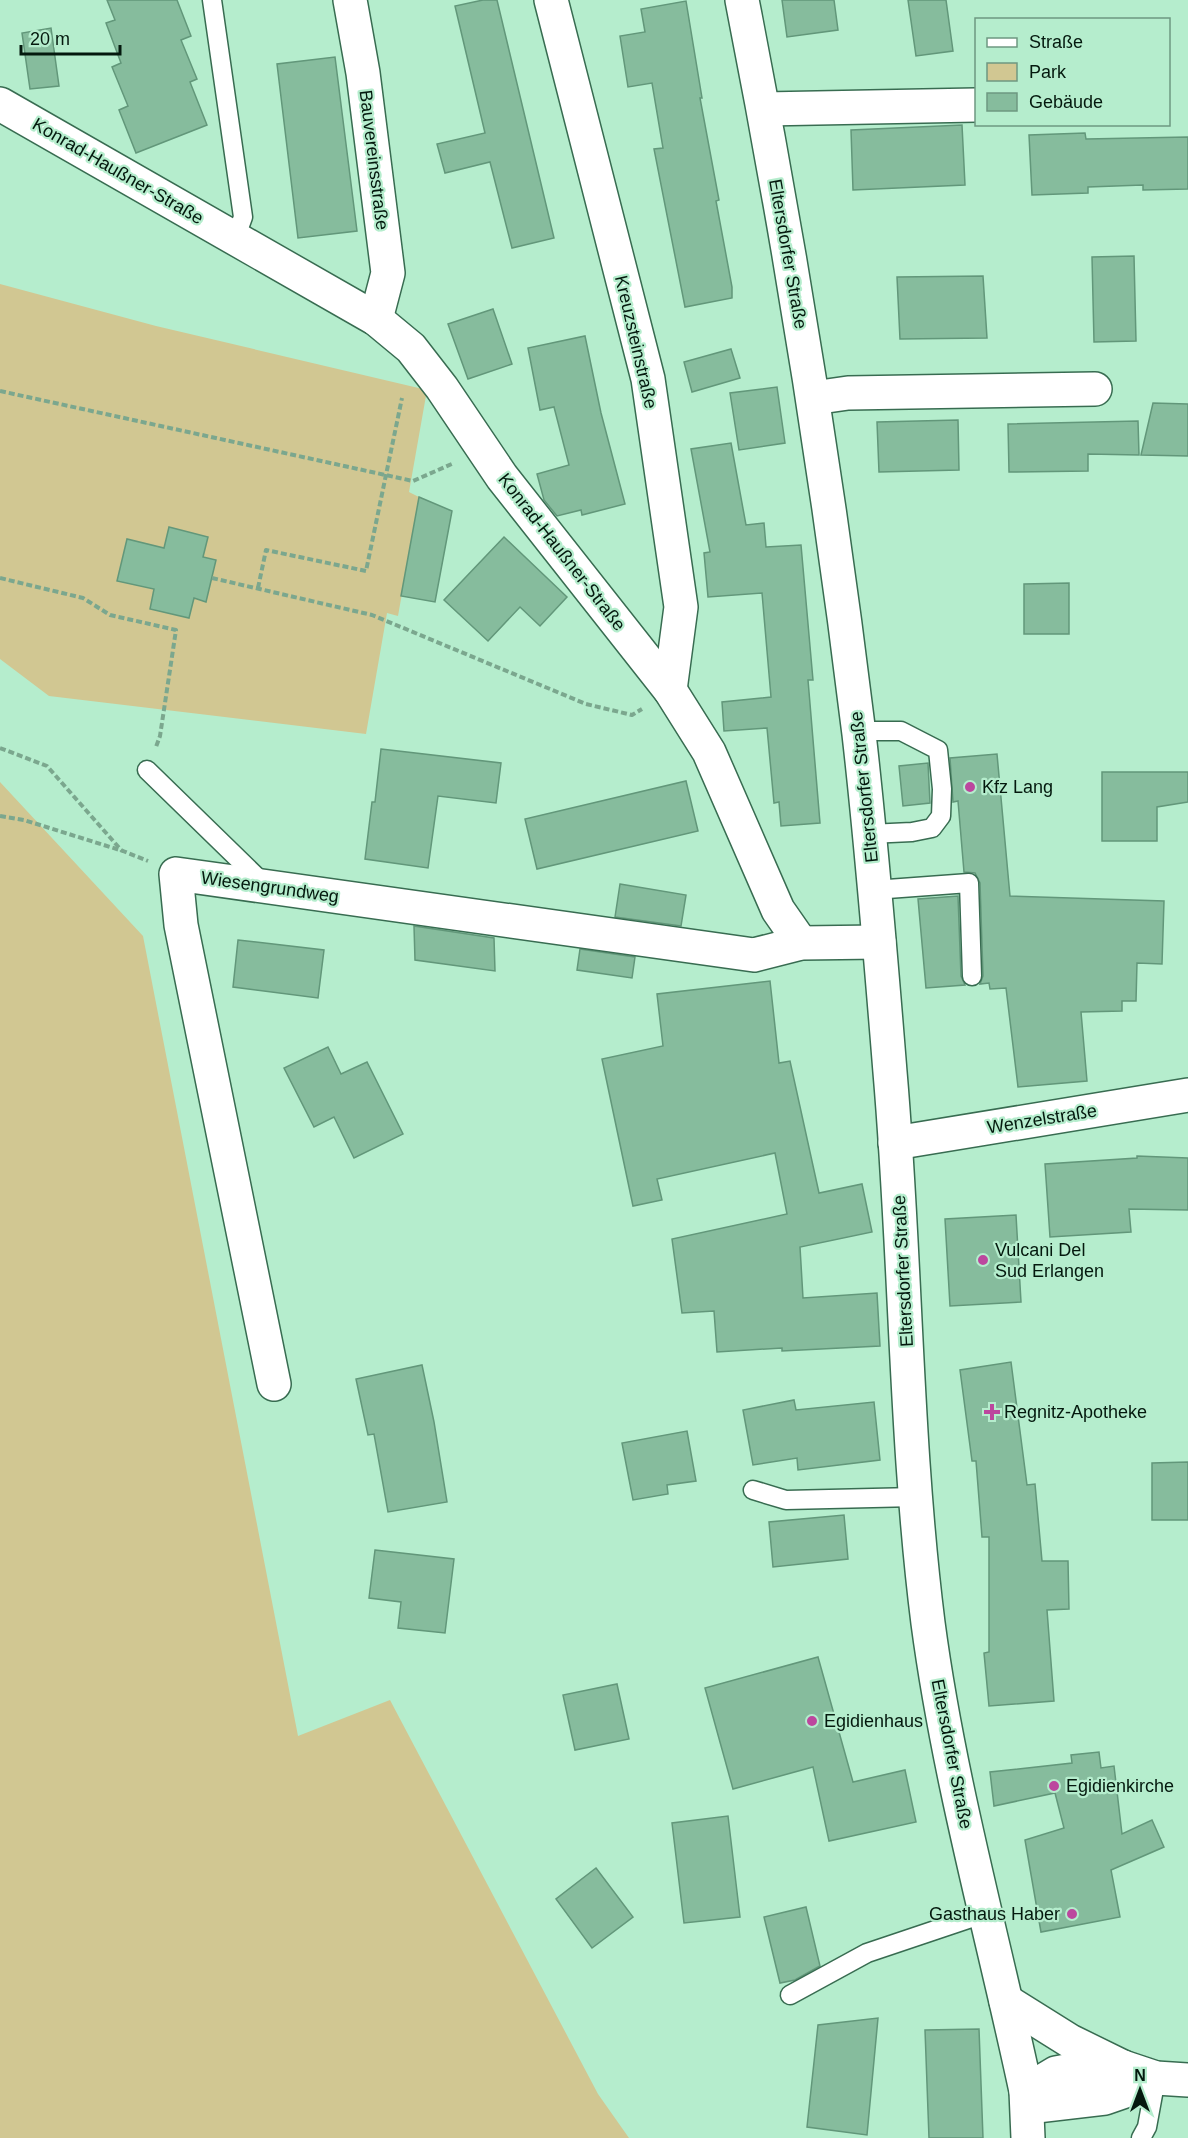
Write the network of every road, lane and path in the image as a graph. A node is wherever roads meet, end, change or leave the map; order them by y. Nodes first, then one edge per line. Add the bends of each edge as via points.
1 (212, 0) edge
2 (350, 0) edge
3 (551, 0) edge
4 (742, 0) edge
5 (0, 104) edge
6 (975, 105) edge
7 (764, 109) junction
8 (236, 238) junction
9 (376, 319) junction
10 (1095, 389) dead end
11 (0, 391) edge
12 (402, 398) dead end
13 (813, 398) junction
14 (485, 450) junction
15 (386, 476) junction
16 (0, 578) edge
17 (212, 578) dead end
18 (258, 588) junction
19 (670, 690) junction
20 (858, 731) junction
21 (0, 748) edge
22 (147, 770) joint
23 (0, 816) edge
24 (869, 834) junction
25 (123, 851) junction
26 (176, 874) junction
27 (266, 887) junction
28 (874, 890) junction
29 (879, 942) junction
30 (801, 943) junction
31 (972, 976) dead end
32 (1188, 1095) edge
33 (895, 1143) junction
34 (274, 1384) dead end
35 (753, 1490) dead end
36 (916, 1497) junction
37 (986, 1913) junction
38 (790, 1995) dead end
39 (1006, 2001) junction
40 (1123, 2067) junction
41 (1156, 2078) junction
42 (1188, 2080) edge
43 (1027, 2112) edge
44 (1141, 2138) edge

1 - 8 lane via 243,218
2 - 9 street, Bauvereinsstraße via 388,273
3 - 19 street, Kreuzsteinstraße via 648,379 681,607
4 - 7 street, Eltersdorfer Straße
5 - 8 street, Konrad-Haußner-Straße
6 - 7 street
7 - 13 street, Eltersdorfer Straße
8 - 9 street, Konrad-Haußner-Straße
9 - 14 street, Konrad-Haußner-Straße via 411,348
10 - 13 street via 848,393
11 - 15 path
12 - 15 path
13 - 20 street, Eltersdorfer Straße
14 - 15 path via 413,481
14 - 19 street, Konrad-Haußner-Straße via 502,477
15 - 18 path via 366,571 266,550
16 - 22 path via 83,598 110,615 176,630 160,736
17 - 18 path
18 - 19 path via 372,615 586,704 633,715
19 - 30 street, Konrad-Haußner-Straße via 709,752 778,910
20 - 24 street, Eltersdorfer Straße
20 - 24 lane via 901,731 938,750 941,816 932,828
21 - 25 path via 47,766
22 - 27 lane
23 - 25 path via 24,819
24 - 28 street, Eltersdorfer Straße
25 - 26 path
26 - 27 street, Wiesengrundweg
26 - 34 street, Wiesengrundweg via 181,925
27 - 30 street, Wiesengrundweg via 754,955
28 - 29 street, Eltersdorfer Straße
28 - 31 lane via 969,883
29 - 30 street, Wiesengrundweg
29 - 33 street, Eltersdorfer Straße
32 - 33 street, Wenzelstraße
33 - 36 street, Eltersdorfer Straße
35 - 36 lane via 786,1500
36 - 37 street, Eltersdorfer Straße via 939,1698
37 - 38 lane via 867,1953
37 - 39 street, Eltersdorfer Straße
39 - 40 street via 1070,2041
39 - 43 street, Eltersdorfer Straße
40 - 41 street
40 - 43 street via 1056,2073
41 - 42 street
41 - 43 street via 1105,2098
41 - 44 lane via 1148,2127

